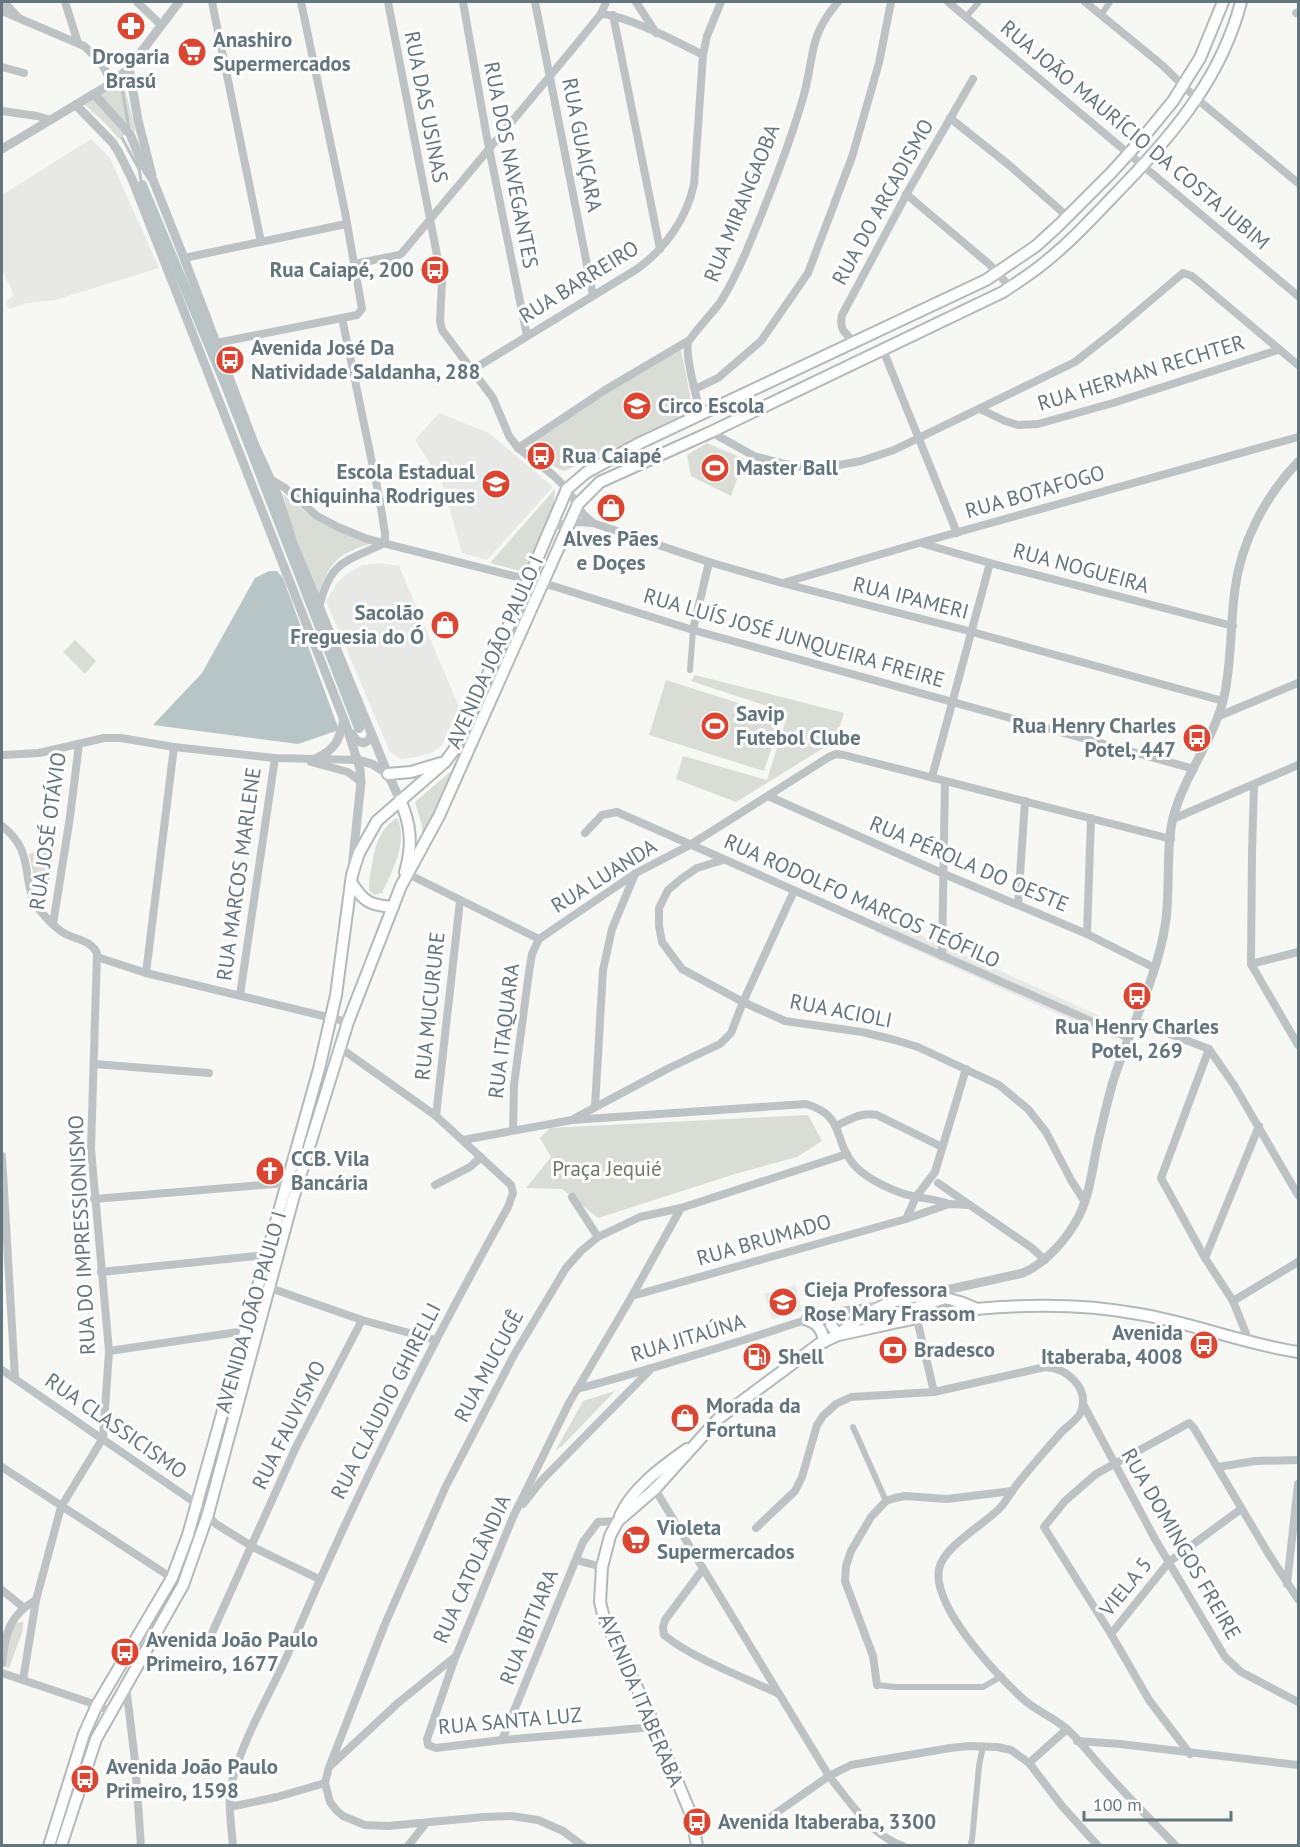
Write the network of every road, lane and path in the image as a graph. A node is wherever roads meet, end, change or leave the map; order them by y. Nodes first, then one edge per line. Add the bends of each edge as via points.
1 (4, 2) edge
2 (65, 2) edge
3 (137, 2) edge
4 (179, 2) edge
5 (212, 2) edge
6 (301, 2) edge
7 (388, 2) edge
8 (463, 2) edge
9 (535, 2) edge
10 (606, 2) edge
11 (636, 2) edge
12 (720, 2) edge
13 (838, 2) edge
14 (891, 2) edge
15 (948, 2) edge
16 (979, 2) edge
17 (1085, 2) edge
18 (1110, 2) edge
19 (1225, 2) edge
20 (1240, 4) edge
21 (2, 11) edge
22 (601, 14) junction
23 (613, 15) junction
24 (1101, 15) junction
25 (18, 17) junction
26 (966, 17) junction
27 (160, 24) junction
28 (656, 33) junction
29 (78, 43) junction
30 (703, 55) junction
31 (2, 67) edge
32 (129, 68) junction
33 (24, 73) dead end
34 (550, 76) junction
35 (973, 79) dead end
36 (112, 83) junction
37 (1183, 85) junction
38 (94, 94) junction
39 (1197, 99) junction
40 (76, 105) junction
41 (2, 111) edge
42 (950, 118) junction
43 (51, 120) junction
44 (2, 149) edge
45 (490, 149) junction
46 (1129, 154) junction
47 (1143, 165) junction
48 (153, 180) junction
49 (1299, 183) edge
50 (906, 195) junction
51 (1068, 217) junction
52 (430, 219) junction
53 (346, 224) junction
54 (261, 242) junction
55 (660, 249) junction
56 (184, 258) junction
57 (354, 264) junction
58 (998, 273) junction
59 (1010, 287) junction
60 (593, 295) junction
61 (1299, 296) edge
62 (342, 318) junction
63 (527, 336) junction
64 (688, 341) junction
65 (855, 342) junction
66 (216, 343) junction
67 (883, 350) junction
68 (1278, 350) junction
69 (1299, 365) edge
70 (472, 370) junction
71 (695, 389) junction
72 (980, 410) junction
73 (700, 415) junction
74 (711, 432) junction
75 (1299, 437) edge
76 (918, 439) junction
77 (518, 448) junction
78 (1299, 462) edge
79 (270, 479) junction
80 (567, 489) junction
81 (578, 504) junction
82 (593, 523) junction
83 (568, 524) junction
84 (551, 526) junction
85 (957, 533) junction
86 (385, 543) junction
87 (920, 543) junction
88 (709, 562) junction
89 (990, 563) junction
90 (529, 580) junction
91 (542, 583) junction
92 (782, 583) junction
93 (319, 607) junction
94 (1233, 626) junction
95 (693, 630) junction
96 (970, 632) junction
97 (690, 670) dead end
98 (1299, 683) edge
99 (1223, 701) junction
100 (952, 702) junction
101 (1219, 716) junction
102 (345, 722) junction
103 (372, 734) junction
104 (79, 744) junction
105 (174, 747) junction
106 (2, 755) edge
107 (274, 758) junction
108 (317, 758) junction
109 (298, 759) junction
110 (358, 760) junction
111 (445, 762) junction
112 (1299, 765) edge
113 (1194, 769) junction
114 (388, 774) junction
115 (932, 777) junction
116 (945, 781) junction
117 (361, 782) junction
118 (1254, 785) junction
119 (768, 796) junction
120 (400, 800) junction
121 (1025, 801) junction
122 (1091, 818) junction
123 (1173, 819) junction
124 (2, 826) edge
125 (585, 833) dead end
126 (1170, 839) junction
127 (690, 845) junction
128 (723, 860) junction
129 (636, 873) junction
130 (408, 874) junction
131 (944, 874) junction
132 (352, 879) junction
133 (401, 886) junction
134 (794, 891) junction
135 (460, 901) junction
136 (1018, 905) junction
137 (393, 907) junction
138 (54, 924) junction
139 (1087, 934) junction
140 (539, 939) junction
141 (1299, 952) edge
142 (942, 956) junction
143 (97, 957) junction
144 (1251, 964) junction
145 (1155, 968) junction
146 (146, 973) junction
147 (240, 995) junction
148 (743, 1002) junction
149 (332, 1017) junction
150 (1136, 1021) junction
151 (348, 1022) junction
152 (1129, 1038) junction
153 (1299, 1045) edge
154 (339, 1047) junction
155 (1209, 1049) junction
156 (94, 1064) junction
157 (966, 1070) junction
158 (209, 1073) dead end
159 (595, 1107) junction
160 (436, 1116) junction
161 (572, 1120) junction
162 (836, 1126) junction
163 (1259, 1126) junction
164 (513, 1130) junction
165 (463, 1140) junction
166 (942, 1147) junction
167 (847, 1154) junction
168 (2, 1156) edge
169 (481, 1157) junction
170 (935, 1172) junction
171 (287, 1183) junction
172 (938, 1183) junction
173 (435, 1185) dead end
174 (1299, 1195) edge
175 (573, 1197) dead end
176 (916, 1197) junction
177 (94, 1199) junction
178 (1086, 1202) junction
179 (949, 1204) junction
180 (969, 1205) junction
181 (681, 1208) junction
182 (906, 1219) junction
183 (598, 1237) junction
184 (266, 1255) junction
185 (1205, 1258) junction
186 (1045, 1260) junction
187 (1299, 1262) edge
188 (101, 1272) junction
189 (970, 1286) junction
190 (270, 1288) junction
191 (923, 1295) junction
192 (632, 1296) junction
193 (944, 1299) junction
194 (1233, 1301) junction
195 (880, 1306) junction
196 (975, 1309) junction
197 (916, 1313) junction
198 (832, 1314) junction
199 (362, 1320) junction
200 (807, 1320) junction
201 (245, 1331) junction
202 (838, 1335) junction
203 (435, 1340) junction
204 (1249, 1341) junction
205 (824, 1342) junction
206 (109, 1351) junction
207 (1299, 1352) edge
208 (2, 1370) edge
209 (650, 1370) junction
210 (15, 1378) junction
211 (577, 1389) junction
212 (934, 1392) junction
213 (1083, 1404) junction
214 (853, 1427) dead end
215 (103, 1438) junction
216 (1299, 1460) edge
217 (1114, 1464) junction
218 (2, 1467) edge
219 (1218, 1467) junction
220 (2, 1473) edge
221 (10, 1473) junction
222 (1299, 1484) edge
223 (652, 1485) junction
224 (1012, 1491) junction
225 (886, 1501) junction
226 (197, 1504) junction
227 (61, 1507) junction
228 (1241, 1509) junction
229 (208, 1514) junction
230 (513, 1517) junction
231 (618, 1521) junction
232 (756, 1528) dead end
233 (253, 1547) junction
234 (576, 1560) junction
235 (1169, 1562) junction
236 (602, 1568) junction
237 (703, 1569) junction
238 (172, 1578) junction
239 (319, 1579) junction
240 (1287, 1584) junction
241 (2, 1590) edge
242 (1299, 1599) edge
243 (36, 1600) junction
244 (23, 1607) junction
245 (159, 1629) junction
246 (213, 1633) dead end
247 (1111, 1634) junction
248 (456, 1656) junction
249 (2, 1663) edge
250 (2, 1673) edge
251 (1002, 1677) junction
252 (23, 1680) junction
253 (878, 1685) joint
254 (126, 1686) junction
255 (778, 1694) junction
256 (1299, 1702) edge
257 (97, 1705) junction
258 (111, 1712) junction
259 (654, 1727) junction
260 (1067, 1729) junction
261 (502, 1740) junction
262 (1077, 1742) junction
263 (983, 1746) junction
264 (1190, 1754) junction
265 (1029, 1763) junction
266 (1299, 1765) edge
267 (329, 1767) junction
268 (829, 1776) junction
269 (325, 1783) junction
270 (230, 1807) junction
271 (769, 1818) dead end
272 (426, 1823) junction
273 (49, 1845) edge
274 (61, 1845) edge
275 (141, 1845) edge
276 (233, 1845) edge
277 (408, 1845) edge
278 (583, 1845) edge
279 (697, 1845) edge
280 (903, 1845) edge
281 (970, 1845) edge
282 (1098, 1845) edge
283 (1176, 1845) edge

1 - 25 street
2 - 29 street
3 - 27 street
4 - 27 street
5 - 54 street
6 - 53 street
7 - 52 street, RUA DAS USINAS
8 - 45 street, RUA DOS NAVEGANTES
9 - 34 street, RUA GUAIÇARA
10 - 22 street
11 - 28 street
12 - 30 street, RUA BARREIRO
13 - 64 street, RUA MIRANGAOBA via 818,30 798,115 735,278
14 - 71 street via 879,63 850,165 808,273 761,341 718,378
15 - 26 street, RUA JOÃO MAURÍCIO DA COSTA JUBIM
16 - 26 street
17 - 24 street
18 - 24 street
19 - 20 street
19 - 37 main road
20 - 39 main road, AVENIDA JOÃO PAULO I via 1227,45
21 - 25 street
22 - 23 street
22 - 34 street
23 - 28 street
23 - 55 street
24 - 37 street
25 - 29 street
26 - 46 street, RUA JOÃO MAURÍCIO DA COSTA JUBIM
27 - 32 street
28 - 30 street
29 - 36 street via 100,61
30 - 55 street, RUA BARREIRO via 691,199
31 - 33 street
32 - 36 street
32 - 48 street
34 - 45 street
34 - 60 street, RUA GUAIÇARA
35 - 42 street, RUA DO ARCADISMO
36 - 38 street
37 - 39 street
37 - 46 main road
38 - 40 street
38 - 48 street via 130,134
39 - 47 main road, AVENIDA JOÃO PAULO I
39 - 49 street
40 - 43 street
40 - 102 street via 118,151 132,179
41 - 43 street
42 - 50 street, RUA DO ARCADISMO
42 - 51 street
43 - 44 street
45 - 52 street
45 - 63 street, RUA DOS NAVEGANTES
46 - 47 street, RUA JOÃO MAURÍCIO DA COSTA JUBIM
46 - 51 main road
47 - 59 main road, AVENIDA JOÃO PAULO I via 1065,244
47 - 61 street, RUA JOÃO MAURÍCIO DA COSTA JUBIM
48 - 56 street
50 - 58 street
50 - 65 street, RUA DO ARCADISMO via 842,315 840,324
51 - 58 main road
52 - 57 street via 399,255
52 - 70 street via 442,281 440,326
53 - 54 street
53 - 57 street
54 - 56 street
55 - 60 street, RUA BARREIRO
56 - 66 street
57 - 62 street via 362,309 357,315
58 - 59 street
58 - 65 main road
59 - 67 main road, AVENIDA JOÃO PAULO I
60 - 63 street, RUA BARREIRO
62 - 66 street
62 - 86 street
63 - 70 street, RUA BARREIRO
64 - 71 street
64 - 77 street
65 - 73 main road
66 - 79 street
67 - 74 main road, AVENIDA JOÃO PAULO I
67 - 76 street
68 - 69 street
68 - 72 street, RUA HERMAN RECHTER via 1038,424 1011,423
68 - 72 street via 1192,276 1183,273 1076,362
70 - 77 street via 493,398
71 - 73 street
72 - 76 street
73 - 80 main road via 587,472
74 - 76 street via 754,456 803,467 861,461
74 - 81 main road, AVENIDA JOÃO PAULO I via 600,482
75 - 85 street, RUA BOTAFOGO
76 - 85 street
77 - 80 street
78 - 94 street via 1266,502 1245,549 1235,588
79 - 86 street, RUA LUÍS JOSÉ JUNQUEIRA FREIRE via 317,516 351,533
79 - 93 street
80 - 81 street
80 - 84 main road, AVENIDA JOÃO PAULO I
81 - 82 street
81 - 83 main road, AVENIDA JOÃO PAULO I
82 - 83 street, RUA IPAMERI
82 - 88 street, RUA IPAMERI
83 - 84 street, RUA IPAMERI
83 - 91 main road, AVENIDA JOÃO PAULO I
84 - 90 main road, AVENIDA JOÃO PAULO I
85 - 87 street, RUA BOTAFOGO
86 - 90 street, RUA LUÍS JOSÉ JUNQUEIRA FREIRE
86 - 93 street via 340,564 328,579
87 - 89 street, RUA NOGUEIRA
87 - 92 street, RUA BOTAFOGO
88 - 92 street, RUA IPAMERI
88 - 95 street
89 - 94 street, RUA NOGUEIRA
89 - 96 street
90 - 91 street, RUA LUÍS JOSÉ JUNQUEIRA FREIRE
90 - 111 main road, AVENIDA JOÃO PAULO I via 469,718
91 - 95 street, RUA LUÍS JOSÉ JUNQUEIRA FREIRE
91 - 130 main road, AVENIDA JOÃO PAULO I via 439,816
92 - 96 street, RUA IPAMERI
93 - 103 street
94 - 99 street
95 - 97 street
95 - 100 street, RUA LUÍS JOSÉ JUNQUEIRA FREIRE
96 - 99 street, RUA IPAMERI
96 - 100 street
98 - 101 street
99 - 101 street
100 - 113 street, RUA LUÍS JOSÉ JUNQUEIRA FREIRE
100 - 115 street
101 - 113 street
102 - 103 street via 360,742 367,742
102 - 108 street via 331,751
102 - 110 street
103 - 114 street
104 - 105 street via 121,738
104 - 106 street via 39,753
104 - 138 street, RUA JOSÉ OTÁVIO
105 - 107 street
105 - 146 street
107 - 109 street
107 - 147 street, RUA MARCOS MARLENE
108 - 109 street
108 - 110 street
109 - 117 street via 348,772
110 - 114 street
110 - 117 street
111 - 114 main road
111 - 120 main road, AVENIDA JOÃO PAULO I
112 - 118 street
113 - 123 street
114 - 120 street
115 - 116 street, RUA LUANDA
115 - 119 street, RUA LUANDA via 836,754
116 - 121 street, RUA LUANDA
116 - 131 street
117 - 132 street
118 - 123 street
118 - 144 street
119 - 127 street, RUA LUANDA
119 - 131 street, RUA PÉROLA DO OESTE
120 - 132 main road, AVENIDA JOÃO PAULO I via 367,835
120 - 133 main road via 411,836
121 - 122 street, RUA LUANDA
121 - 136 street
122 - 126 street, RUA LUANDA
122 - 139 street
123 - 126 street
124 - 138 street via 21,846 36,904
125 - 127 street, RUA RODOLFO MARCOS TEÓFILO via 602,815 615,812
126 - 145 street via 1165,925
127 - 128 street, RUA RODOLFO MARCOS TEÓFILO
127 - 129 street, RUA LUANDA
128 - 134 street, RUA RODOLFO MARCOS TEÓFILO
128 - 148 street, RUA ACIOLI via 697,868 668,890 659,908 659,926 662,942 682,969
129 - 140 street, RUA LUANDA
129 - 159 street via 616,918 603,970
130 - 133 main road, AVENIDA JOÃO PAULO I
130 - 135 street
131 - 136 street, RUA PÉROLA DO OESTE
131 - 142 street
132 - 137 main road via 366,902
132 - 149 main road, AVENIDA JOÃO PAULO I
133 - 137 main road, AVENIDA JOÃO PAULO I
134 - 142 street, RUA RODOLFO MARCOS TEÓFILO
134 - 148 street
135 - 140 street
135 - 160 street, RUA MUCURURE
136 - 139 street, RUA PÉROLA DO OESTE
137 - 151 main road, AVENIDA JOÃO PAULO I
138 - 143 street via 63,933 91,944
139 - 145 street, RUA PÉROLA DO OESTE
140 - 164 street, RUA ITAQUARA via 529,972 514,1085
141 - 144 street
142 - 152 street, RUA RODOLFO MARCOS TEÓFILO
143 - 146 street
143 - 156 street, RUA DO IMPRESSIONISMO
144 - 153 street
145 - 150 street
146 - 147 street
147 - 149 street
148 - 157 street, RUA ACIOLI via 785,1021 862,1032 918,1047
148 - 159 street via 731,1033 720,1044
149 - 151 street
149 - 171 main road, AVENIDA JOÃO PAULO I
150 - 152 street
150 - 155 street
151 - 154 main road, AVENIDA JOÃO PAULO I
152 - 178 street via 1102,1120
154 - 160 street, RUA CLÁUDIO GHIRELLI
154 - 190 main road, AVENIDA JOÃO PAULO I
155 - 163 street
155 - 185 street via 1161,1178
156 - 158 street
156 - 177 street, RUA DO IMPRESSIONISMO
157 - 166 street
157 - 178 street, RUA ACIOLI via 999,1085 1028,1108 1046,1131
159 - 161 street
160 - 165 street, RUA CLÁUDIO GHIRELLI
161 - 162 street via 806,1104 830,1115
161 - 164 street
162 - 166 street via 856,1116 877,1115
162 - 167 street
163 - 174 street
163 - 185 street
164 - 165 street
165 - 169 street, RUA CLÁUDIO GHIRELLI
166 - 170 street
167 - 176 street via 865,1176
167 - 181 street, RUA MUCUGÊ
168 - 210 street
169 - 173 street
169 - 203 street, RUA CLÁUDIO GHIRELLI via 511,1185 513,1193
170 - 172 street
170 - 176 street
171 - 177 street
171 - 184 main road, AVENIDA JOÃO PAULO I
172 - 179 street
172 - 180 street
175 - 183 street
176 - 179 street
176 - 182 street
177 - 188 street, RUA DO IMPRESSIONISMO
178 - 186 street
179 - 180 street, RUA BRUMADO
179 - 182 street, RUA BRUMADO
180 - 186 street
181 - 183 street, RUA MUCUGÊ via 640,1217
181 - 192 street, RUA CATOLÂNDIA
182 - 192 street, RUA BRUMADO
183 - 267 street, RUA MUCUGÊ via 581,1251 552,1289 454,1471 385,1624
184 - 188 street
184 - 201 main road, AVENIDA JOÃO PAULO I
185 - 194 street
186 - 189 street via 1023,1273
187 - 194 street
188 - 206 street, RUA DO IMPRESSIONISMO
189 - 191 street
189 - 193 street
190 - 199 street
190 - 229 main road, AVENIDA JOÃO PAULO I
191 - 193 main road, AVENIDA ITABERABA
191 - 195 main road, AVENIDA ITABERABA
192 - 211 street, RUA CATOLÂNDIA
193 - 196 main road, AVENIDA ITABERABA
193 - 197 main road
194 - 204 street
195 - 198 street, RUA JITAÚNA
195 - 202 main road, AVENIDA ITABERABA
196 - 197 main road, AVENIDA ITABERABA
196 - 204 main road, AVENIDA ITABERABA via 1041,1305 1105,1309
197 - 202 main road, AVENIDA ITABERABA
197 - 212 street
198 - 200 street, RUA JITAÚNA
198 - 202 main road via 831,1325
199 - 203 street
199 - 233 street, RUA FAUVISMO via 296,1447
200 - 205 main road via 821,1329
200 - 209 street, RUA JITAÚNA
201 - 206 street
201 - 226 main road, AVENIDA JOÃO PAULO I
202 - 205 main road, AVENIDA ITABERABA
203 - 239 street, RUA CLÁUDIO GHIRELLI
204 - 207 main road, AVENIDA ITABERABA
205 - 223 main road, AVENIDA ITABERABA via 718,1419 683,1459
206 - 215 street, RUA DO IMPRESSIONISMO
208 - 210 street, RUA CLASSICISMO
209 - 211 street, RUA JITAÚNA
209 - 230 street via 542,1480
210 - 215 street, RUA CLASSICISMO
211 - 230 street, RUA CATOLÂNDIA
212 - 213 street, RUA DOMINGOS FREIRE via 1045,1367 1065,1371 1077,1383
212 - 232 street, RUA DOMINGOS FREIRE via 851,1397 836,1404 817,1425 795,1491
213 - 217 street, RUA DOMINGOS FREIRE
213 - 224 street via 1080,1415
214 - 225 street
215 - 226 street, RUA CLASSICISMO
215 - 227 street
216 - 219 street
217 - 219 street via 1189,1423
217 - 235 street, RUA DOMINGOS FREIRE
217 - 247 street via 1082,1485 1044,1527
218 - 221 street
219 - 228 street
220 - 221 street
221 - 227 street
222 - 240 street
223 - 231 main road, AVENIDA ITABERABA
223 - 237 street
224 - 225 street via 947,1499 905,1496
224 - 251 street via 1000,1508 953,1546 939,1569 943,1599 968,1638
225 - 253 street via 871,1517 851,1551 845,1581 873,1656
226 - 229 street, RUA CLASSICISMO
226 - 238 main road, AVENIDA JOÃO PAULO I
227 - 238 street
227 - 243 street
228 - 235 street, VIELA 5
228 - 240 street
229 - 233 street, RUA CLASSICISMO via 216,1524
229 - 245 main road, AVENIDA JOÃO PAULO I via 187,1575
230 - 248 street, RUA CATOLÂNDIA
231 - 234 street, RUA IBITIARA via 598,1522
231 - 236 main road, AVENIDA ITABERABA
233 - 239 street, RUA CLASSICISMO
233 - 246 street, RUA FAUVISMO
234 - 236 street, RUA IBITIARA
234 - 261 street, RUA IBITIARA
235 - 247 street, VIELA 5
235 - 256 street, RUA DOMINGOS FREIRE via 1225,1657 1241,1672
236 - 259 main road, AVENIDA ITABERABA via 600,1602 604,1618
237 - 255 street
237 - 255 street via 665,1620 664,1635
238 - 245 main road via 171,1597
238 - 257 main road, AVENIDA JOÃO PAULO I
239 - 270 street, RUA CLÁUDIO GHIRELLI via 233,1777
240 - 242 street
241 - 244 street
243 - 244 street
243 - 252 street
244 - 249 street via 4,1642
245 - 254 main road, AVENIDA JOÃO PAULO I
247 - 264 street via 1149,1700
248 - 261 street, RUA SANTA LUZ via 428,1745 436,1748
248 - 267 street, RUA CATOLÂNDIA via 398,1702
250 - 252 street
251 - 253 street via 982,1688
251 - 260 street via 1024,1700
252 - 257 street
254 - 258 main road, AVENIDA JOÃO PAULO I
254 - 275 street
255 - 268 street
257 - 258 street
257 - 273 main road, AVENIDA JOÃO PAULO I
258 - 274 main road, AVENIDA JOÃO PAULO I via 86,1765
259 - 261 street, RUA SANTA LUZ
259 - 279 main road, AVENIDA ITABERABA via 692,1817
260 - 262 street
260 - 265 street
262 - 264 street
262 - 283 street
263 - 265 street via 1011,1750
263 - 268 street via 851,1765
263 - 281 street
264 - 266 street
265 - 282 street
267 - 269 street
268 - 271 street
268 - 280 street via 878,1833
269 - 270 street
269 - 272 street via 337,1811 365,1825
270 - 276 street, RUA CLÁUDIO GHIRELLI
272 - 277 street
272 - 278 street via 484,1817 538,1820

